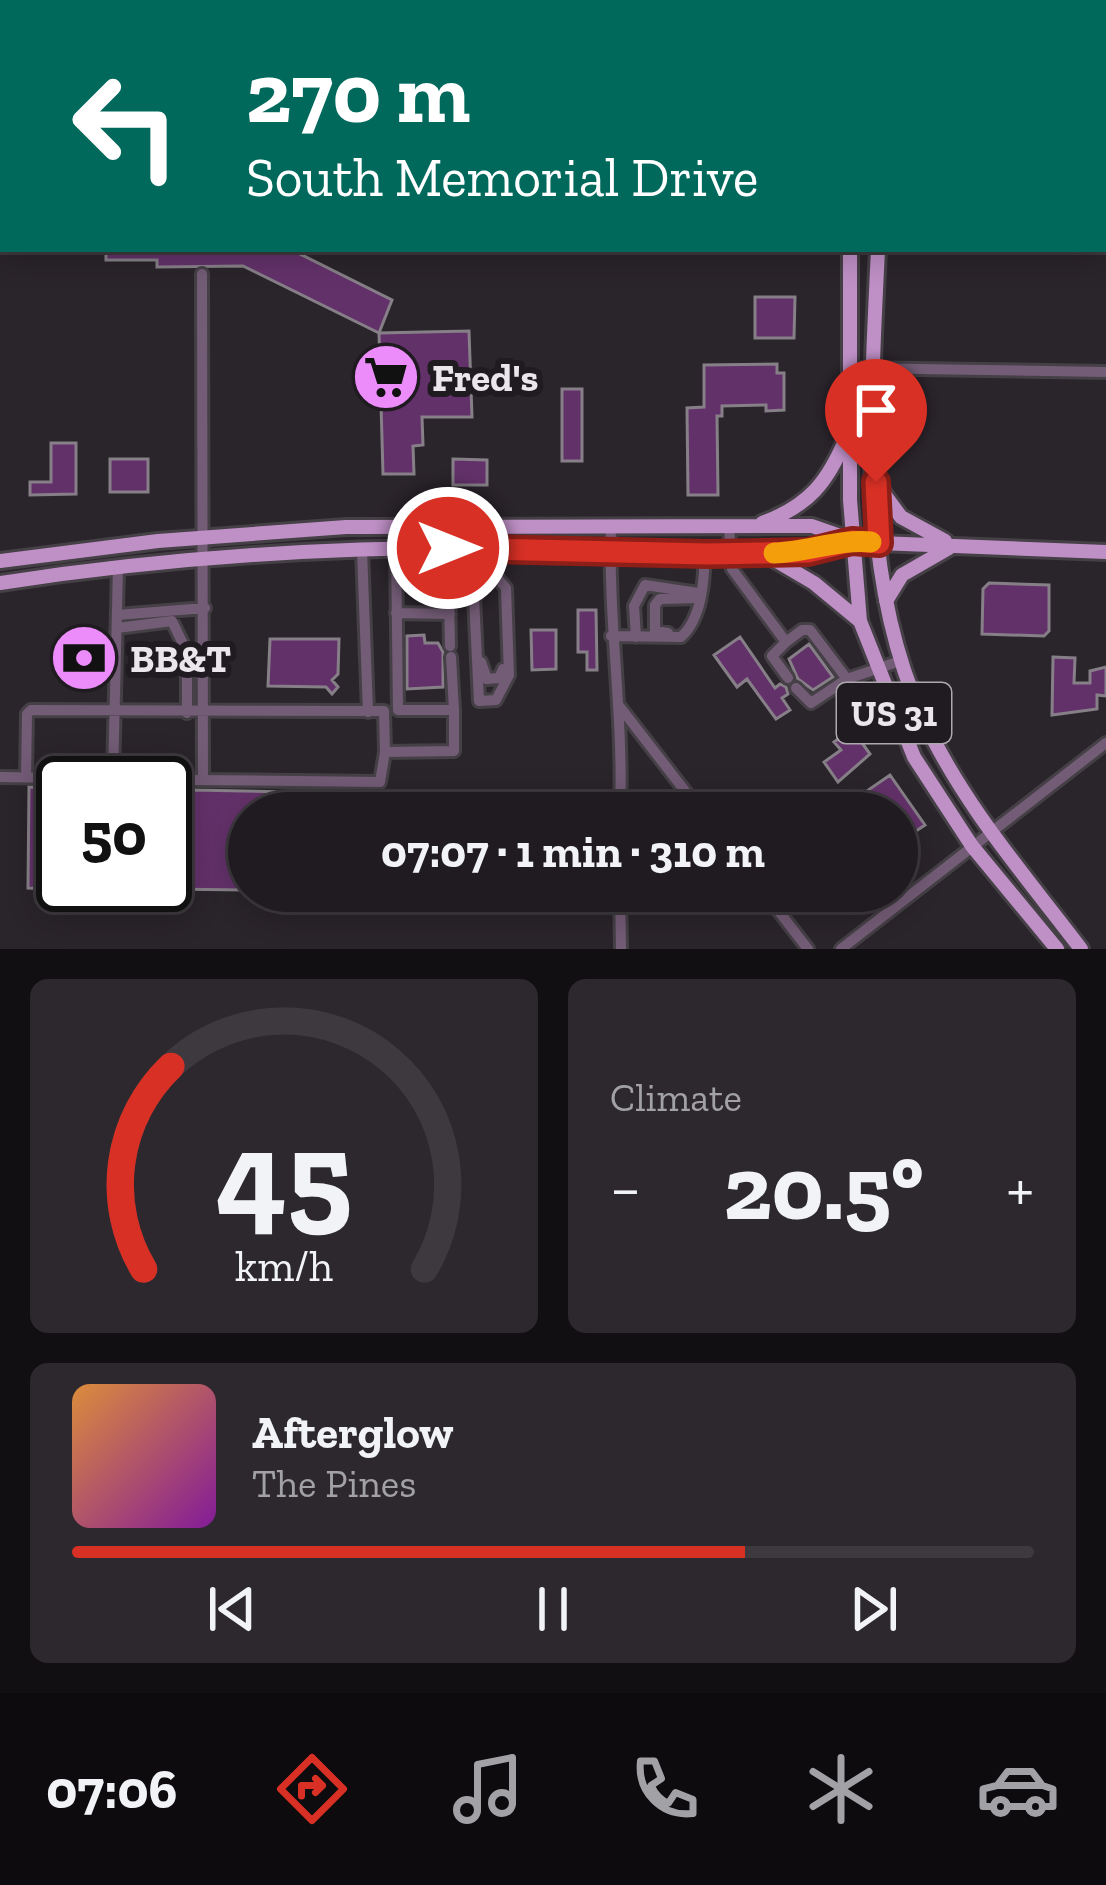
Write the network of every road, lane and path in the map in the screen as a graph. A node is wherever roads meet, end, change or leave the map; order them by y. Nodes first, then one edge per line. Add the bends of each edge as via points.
1 (850, 252) edge
2 (878, 252) edge
3 (202, 274) dead end
4 (851, 368) junction
5 (872, 370) junction
6 (1106, 372) edge
7 (849, 432) junction
8 (876, 482) junction
9 (611, 526) junction
10 (730, 528) junction
11 (748, 528) junction
12 (203, 537) junction
13 (852, 541) junction
14 (879, 543) junction
15 (955, 545) junction
16 (448, 548) junction
17 (494, 548) junction
18 (396, 549) junction
19 (362, 550) junction
20 (610, 552) junction
21 (1106, 552) edge
22 (705, 554) junction
23 (729, 554) junction
24 (764, 554) junction
25 (204, 559) junction
26 (0, 561) edge
27 (118, 567) junction
28 (494, 574) junction
29 (0, 583) edge
30 (700, 596) junction
31 (886, 601) junction
32 (205, 608) junction
33 (507, 610) junction
34 (396, 613) junction
35 (450, 614) junction
36 (694, 616) junction
37 (117, 621) junction
38 (860, 621) junction
39 (474, 630) junction
40 (611, 636) junction
41 (636, 638) junction
42 (786, 642) junction
43 (900, 661) junction
44 (876, 668) junction
45 (847, 679) junction
46 (618, 704) junction
47 (398, 710) junction
48 (454, 710) junction
49 (114, 711) junction
50 (384, 711) junction
51 (368, 712) junction
52 (187, 713) junction
53 (204, 713) junction
54 (1106, 743) edge
55 (386, 752) junction
56 (113, 756) edge
57 (0, 776) edge
58 (26, 777) junction
59 (36, 777) edge
60 (192, 780) edge
61 (203, 780) junction
62 (620, 792) edge
63 (686, 792) edge
64 (989, 831) junction
65 (973, 846) junction
66 (620, 912) edge
67 (779, 912) edge
68 (620, 949) edge
69 (808, 949) edge
70 (841, 949) edge
71 (1057, 949) edge
72 (1081, 949) edge

1 - 4 main road, US 31
2 - 5 main road, US 31
3 - 12 street
4 - 5 street
4 - 7 main road, US 31
5 - 6 street
5 - 8 main road, US 31
7 - 11 main road via 811,498
7 - 13 main road, US 31
8 - 14 main road, US 31
8 - 15 main road via 901,517
9 - 10 main road
9 - 12 main road via 346,527
9 - 20 street
10 - 11 main road
10 - 23 street
11 - 13 main road via 812,526
12 - 25 street
12 - 26 main road
13 - 14 main road
13 - 24 main road
13 - 38 main road, US 31
14 - 15 main road
14 - 31 main road, US 31
15 - 21 main road
15 - 31 main road via 902,574
16 - 17 main road
16 - 18 main road
16 - 35 street
17 - 20 main road
17 - 28 street
18 - 19 main road
18 - 34 street
19 - 25 main road
19 - 51 street
20 - 22 main road
20 - 40 street
22 - 23 main road
22 - 30 street
23 - 24 main road
23 - 42 street
24 - 38 main road
25 - 27 main road
25 - 32 street
27 - 29 main road
27 - 37 street
28 - 33 street via 506,588
28 - 39 street via 474,598
30 - 36 street
30 - 36 street via 660,599 655,631 675,633
30 - 41 street via 645,585 634,606
31 - 43 main road, US 31
32 - 37 street
32 - 53 street
33 - 39 street via 499,678 483,673
33 - 39 street via 509,675 496,700 478,700
34 - 35 street
34 - 47 street
35 - 48 street
36 - 41 street via 681,638
37 - 49 street
37 - 52 street via 172,621 187,652
38 - 44 main road, US 31
40 - 41 street
40 - 46 street
42 - 45 street via 810,630
42 - 45 street via 772,656 811,703
43 - 44 street
43 - 64 main road, US 31 via 924,721
44 - 45 street
44 - 65 main road, US 31 via 914,757
46 - 62 street
46 - 63 street
47 - 48 street
47 - 50 street
48 - 55 street via 454,751
49 - 52 street
49 - 56 street
49 - 58 street via 31,710
50 - 51 street
50 - 55 street
51 - 53 street
52 - 53 street
53 - 61 street
54 - 64 street
55 - 61 street via 380,782
57 - 58 street
58 - 59 street
60 - 61 street
64 - 65 street
64 - 72 main road, US 31
65 - 70 street
65 - 71 main road, US 31
66 - 68 street
67 - 69 street

